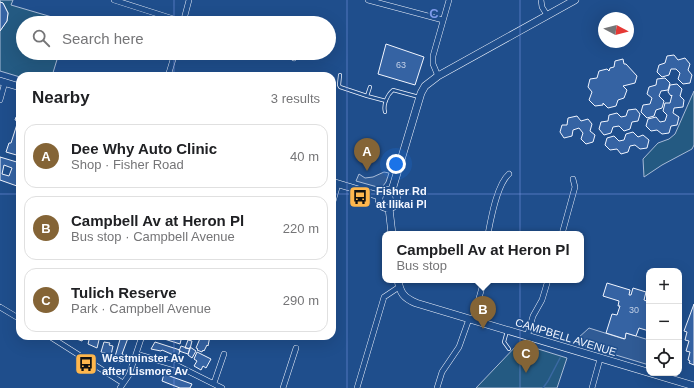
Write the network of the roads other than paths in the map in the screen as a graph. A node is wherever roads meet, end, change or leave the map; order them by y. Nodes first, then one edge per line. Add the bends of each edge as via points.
1 (114, 0) edge
2 (190, 0) edge
3 (368, 0) edge
4 (449, 0) edge
5 (542, 0) edge
6 (575, 0) edge
7 (164, 16) edge
8 (185, 16) edge
9 (547, 16) junction
10 (443, 20) junction
11 (173, 60) edge
12 (169, 72) edge
13 (340, 75) dead end
14 (438, 76) junction
15 (3, 81) edge
16 (16, 86) edge
17 (370, 87) dead end
18 (367, 96) junction
19 (419, 97) junction
20 (0, 100) edge
21 (386, 101) junction
22 (385, 112) dead end
23 (509, 174) dead end
24 (573, 179) dead end
25 (336, 183) edge
26 (392, 190) junction
27 (379, 196) junction
28 (389, 208) junction
29 (392, 231) edge
30 (489, 231) edge
31 (563, 231) edge
32 (398, 283) edge
33 (483, 283) edge
34 (547, 283) edge
35 (0, 307) edge
36 (16, 316) edge
37 (471, 319) junction
38 (507, 331) junction
39 (527, 337) junction
40 (55, 340) edge
41 (141, 340) edge
42 (296, 348) dead end
43 (509, 349) dead end
44 (136, 354) junction
45 (224, 354) dead end
46 (600, 359) junction
47 (123, 383) junction
48 (214, 383) junction
49 (694, 386) edge
50 (120, 388) edge
51 (222, 388) edge
52 (284, 388) edge
53 (357, 388) edge
54 (437, 388) edge
55 (592, 388) edge

1 - 7 street
2 - 8 street
3 - 10 street
4 - 10 street
5 - 9 street via 542,7
6 - 9 main road
9 - 14 main road
10 - 14 street via 433,56
11 - 12 street
13 - 18 lane via 340,87
14 - 19 main road via 424,86
15 - 16 main road
15 - 20 street
17 - 18 lane
18 - 21 lane
19 - 21 lane via 393,90
19 - 26 main road
21 - 22 lane
23 - 30 street via 499,190
24 - 31 street via 575,187
25 - 27 main road
26 - 27 main road via 386,190
26 - 28 main road via 397,200 394,206
27 - 28 main road via 380,204
28 - 29 main road
32 - 37 main road, CAMPBELL AVENUE via 404,298
32 - 53 street via 384,297
33 - 37 street
34 - 39 street
35 - 36 street
37 - 38 main road, CAMPBELL AVENUE
37 - 54 street via 459,346 442,372
38 - 39 main road, CAMPBELL AVENUE
38 - 43 lane via 504,342
39 - 46 main road, CAMPBELL AVENUE
40 - 47 street
41 - 44 street
42 - 52 street
44 - 47 street
44 - 48 street via 178,366
45 - 48 street
46 - 49 main road, CAMPBELL AVENUE
46 - 55 street
47 - 50 street
48 - 51 street

